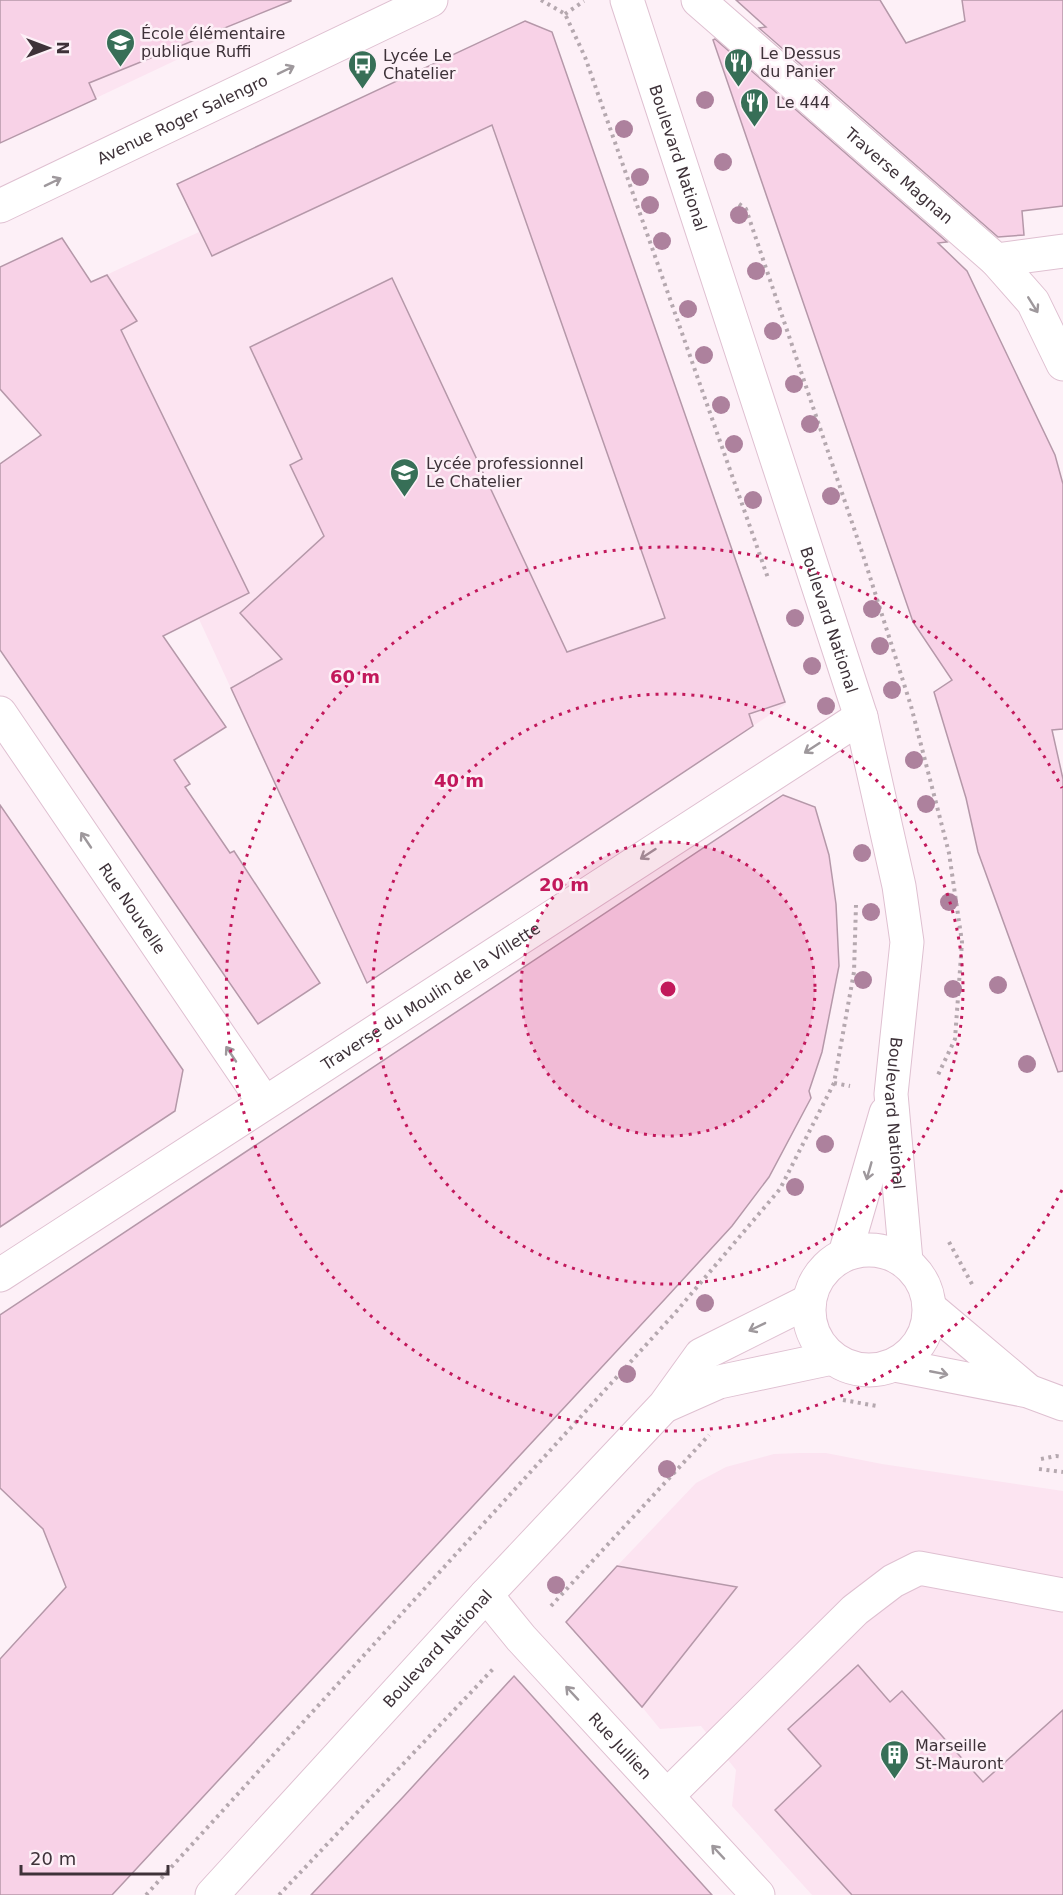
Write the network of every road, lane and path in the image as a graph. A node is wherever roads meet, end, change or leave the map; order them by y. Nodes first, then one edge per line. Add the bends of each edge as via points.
1 (431, 0) edge
2 (541, 0) edge
3 (586, 0) edge
4 (627, 0) edge
5 (698, 0) edge
6 (565, 14) junction
7 (0, 206) edge
8 (1063, 251) edge
9 (996, 260) junction
10 (1063, 364) edge
11 (769, 583) dead end
12 (0, 713) edge
13 (861, 717) junction
14 (856, 902) dead end
15 (891, 1094) junction
16 (264, 1102) junction
17 (844, 1254) junction
18 (906, 1261) junction
19 (0, 1275) edge
20 (809, 1301) junction
21 (930, 1308) junction
22 (832, 1358) junction
23 (895, 1365) junction
24 (1028, 1390) junction
25 (834, 1398) dead end
26 (1063, 1404) edge
27 (665, 1406) junction
28 (878, 1406) dead end
29 (711, 1433) dead end
30 (1063, 1457) edge
31 (1041, 1459) dead end
32 (1039, 1469) dead end
33 (1063, 1472) edge
34 (486, 1595) junction
35 (1063, 1595) edge
36 (521, 1638) junction
37 (667, 1796) junction
38 (146, 1895) edge
39 (212, 1895) edge
40 (279, 1895) edge
41 (758, 1895) edge

7 -> 1 street, Avenue Roger Salengro
2 - 6 path
3 - 6 path
4 - 13 street, Boulevard National
5 - 9 street, Traverse Magnan
6 - 11 path via 585,57
8 - 9 street
9 -> 10 street, Traverse Magnan via 1033,302
16 -> 12 street, Rue Nouvelle
13 - 15 street, Boulevard National via 899,886 907,942
13 -> 16 street, Traverse du Moulin de la Villette
14 - 38 path via 854,972 834,1083 780,1189 675,1313
15 -> 17 street
15 - 18 street, Boulevard National
16 - 19 street, Traverse du Moulin de la Villette
17 - 18 street via 865,1249 886,1251
17 - 20 street via 827,1265
18 - 21 street via 919,1274
20 - 22 street via 810,1322 818,1342
20 -> 27 street, Boulevard National via 701,1355
21 - 23 street via 926,1331 914,1351
21 - 24 street
22 - 23 street via 852,1368 874,1371
22 - 27 street, Boulevard National via 718,1382
23 -> 24 street
24 - 26 street
25 - 28 path
27 - 34 street, Boulevard National
29 - 36 path
30 - 31 path
32 - 33 path
34 - 36 street, Rue Jullien
34 - 39 street, Boulevard National
35 - 37 street via 919,1568 855,1610
37 -> 36 street, Rue Jullien
36 - 40 path
41 -> 37 street, Rue Jullien

